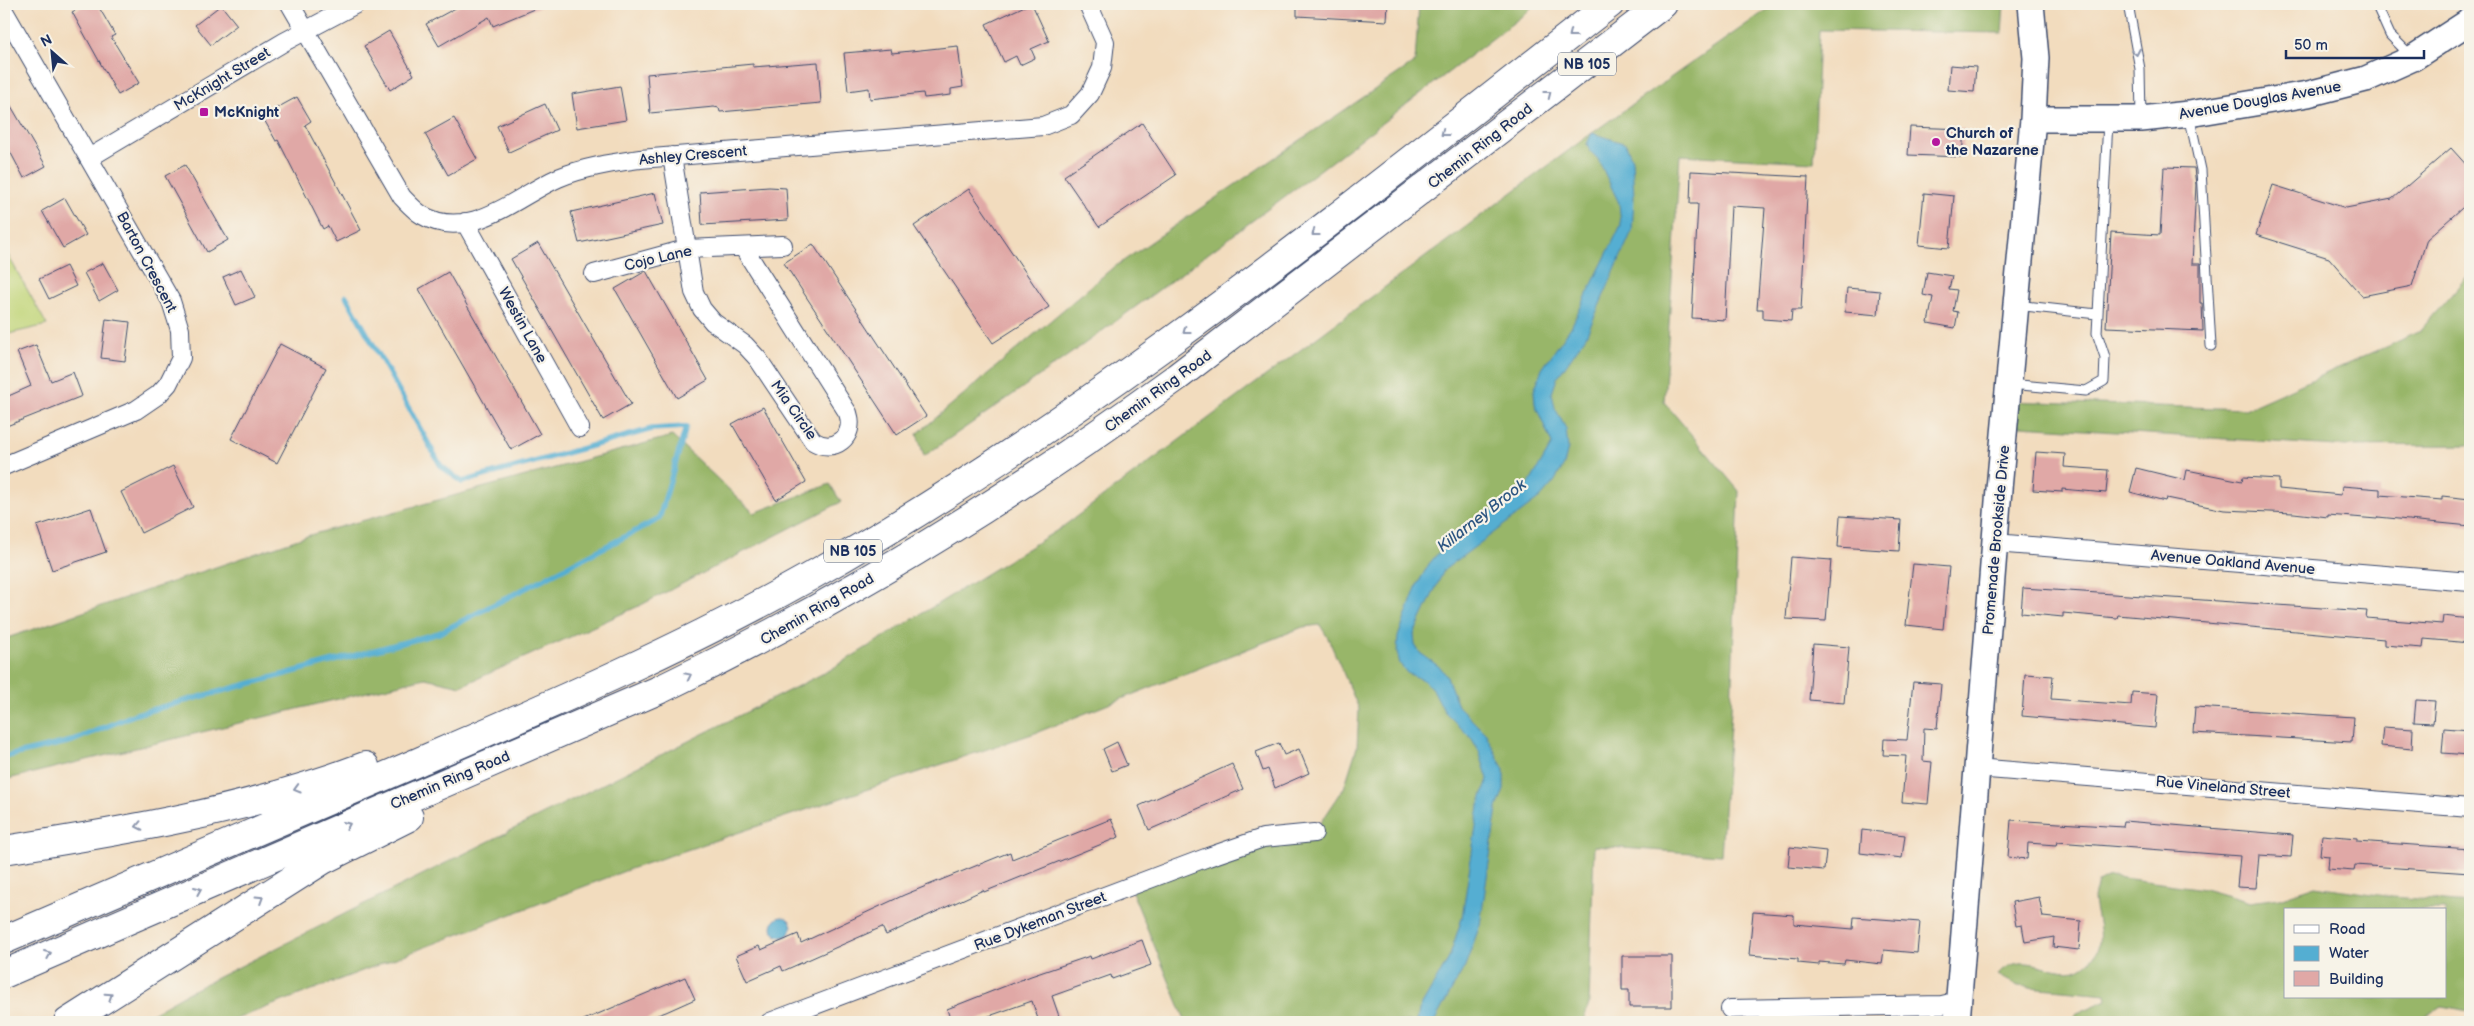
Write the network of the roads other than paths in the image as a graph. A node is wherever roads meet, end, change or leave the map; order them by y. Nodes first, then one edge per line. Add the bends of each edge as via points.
1 (290, 4) edge
2 (356, 4) edge
3 (1088, 4) edge
4 (1610, 4) edge
5 (1663, 4) edge
6 (2030, 4) edge
7 (2048, 4) edge
8 (2128, 4) edge
9 (2376, 4) edge
10 (4, 11) edge
11 (2470, 21) edge
12 (304, 30) junction
13 (2036, 58) junction
14 (2413, 58) junction
15 (2189, 114) junction
16 (2109, 118) junction
17 (2033, 119) junction
18 (2141, 119) junction
19 (672, 156) junction
20 (89, 158) junction
21 (466, 222) junction
22 (783, 245) dead end
23 (743, 247) junction
24 (686, 249) junction
25 (594, 274) dead end
26 (2016, 305) junction
27 (2097, 314) junction
28 (2211, 346) dead end
29 (2009, 384) junction
30 (580, 428) dead end
31 (4, 466) edge
32 (1995, 543) junction
33 (2470, 582) edge
34 (686, 641) junction
35 (661, 689) junction
36 (1976, 768) junction
37 (2470, 808) edge
38 (1314, 833) dead end
39 (4, 850) edge
40 (4, 940) edge
41 (4, 974) edge
42 (1730, 1009) dead end
43 (1958, 1011) edge
44 (68, 1022) edge
45 (770, 1022) edge

1 - 12 street, Ashley Crescent
2 - 12 street, McKnight Street
3 - 19 street, Ashley Crescent via 1104,42 1102,68 1090,94 1071,115 1043,126
4 -> 34 highway, Chemin Ring Road / NB 105 via 1228,300 1058,423 905,521 806,579
35 -> 5 highway, Chemin Ring Road / NB 105 via 751,646 912,554 1001,500 1096,436 1320,269
6 - 13 street, Promenade Brookside Drive
7 - 13 street, Promenade Brookside Drive
8 -> 18 lane via 2140,69
9 - 14 lane via 2390,35
10 - 20 street, Barton Crescent
11 - 14 street, Avenue Douglas Avenue
12 - 20 street, McKnight Street
12 - 21 street, Ashley Crescent via 402,197 422,215 449,225
13 - 17 street, Promenade Brookside Drive
14 - 15 street, Avenue Douglas Avenue via 2366,79 2308,94
15 - 18 street, Avenue Douglas Avenue
15 - 28 lane via 2201,170
16 - 17 street, Avenue Douglas Avenue
16 - 18 street, Avenue Douglas Avenue
16 - 27 lane
17 - 26 street, Promenade Brookside Drive
19 - 21 street, Ashley Crescent via 597,166 559,178 480,220
19 - 24 street, Mia Circle
20 - 31 street, Barton Crescent via 171,301 180,330 180,358 168,384 136,410
21 - 30 street, Westin Lane
22 - 23 street, Cojo Lane
23 - 24 street, Cojo Lane
23 - 24 street, Mia Circle via 848,413 848,433 840,443 826,446 813,441 758,359 702,309 694,292
24 - 25 street, Cojo Lane
26 - 27 lane
26 - 29 street, Promenade Brookside Drive
27 - 29 lane via 2097,333 2105,357 2104,381 2086,391
29 - 32 street, Promenade Brookside Drive
32 - 33 street, Avenue Oakland Avenue
32 - 36 street, Promenade Brookside Drive
34 -> 39 highway via 608,668 338,777 244,804 92,836
34 - 40 highway, Chemin Ring Road / NB 105 via 500,727
41 -> 35 highway, Chemin Ring Road / NB 105
44 -> 35 highway via 323,860 402,820 521,767 602,725
36 - 37 street, Rue Vineland Street
36 - 43 street, Promenade Brookside Drive
38 - 45 street, Rue Dykeman Street via 1263,838 1208,857
42 - 43 street via 1942,1005

